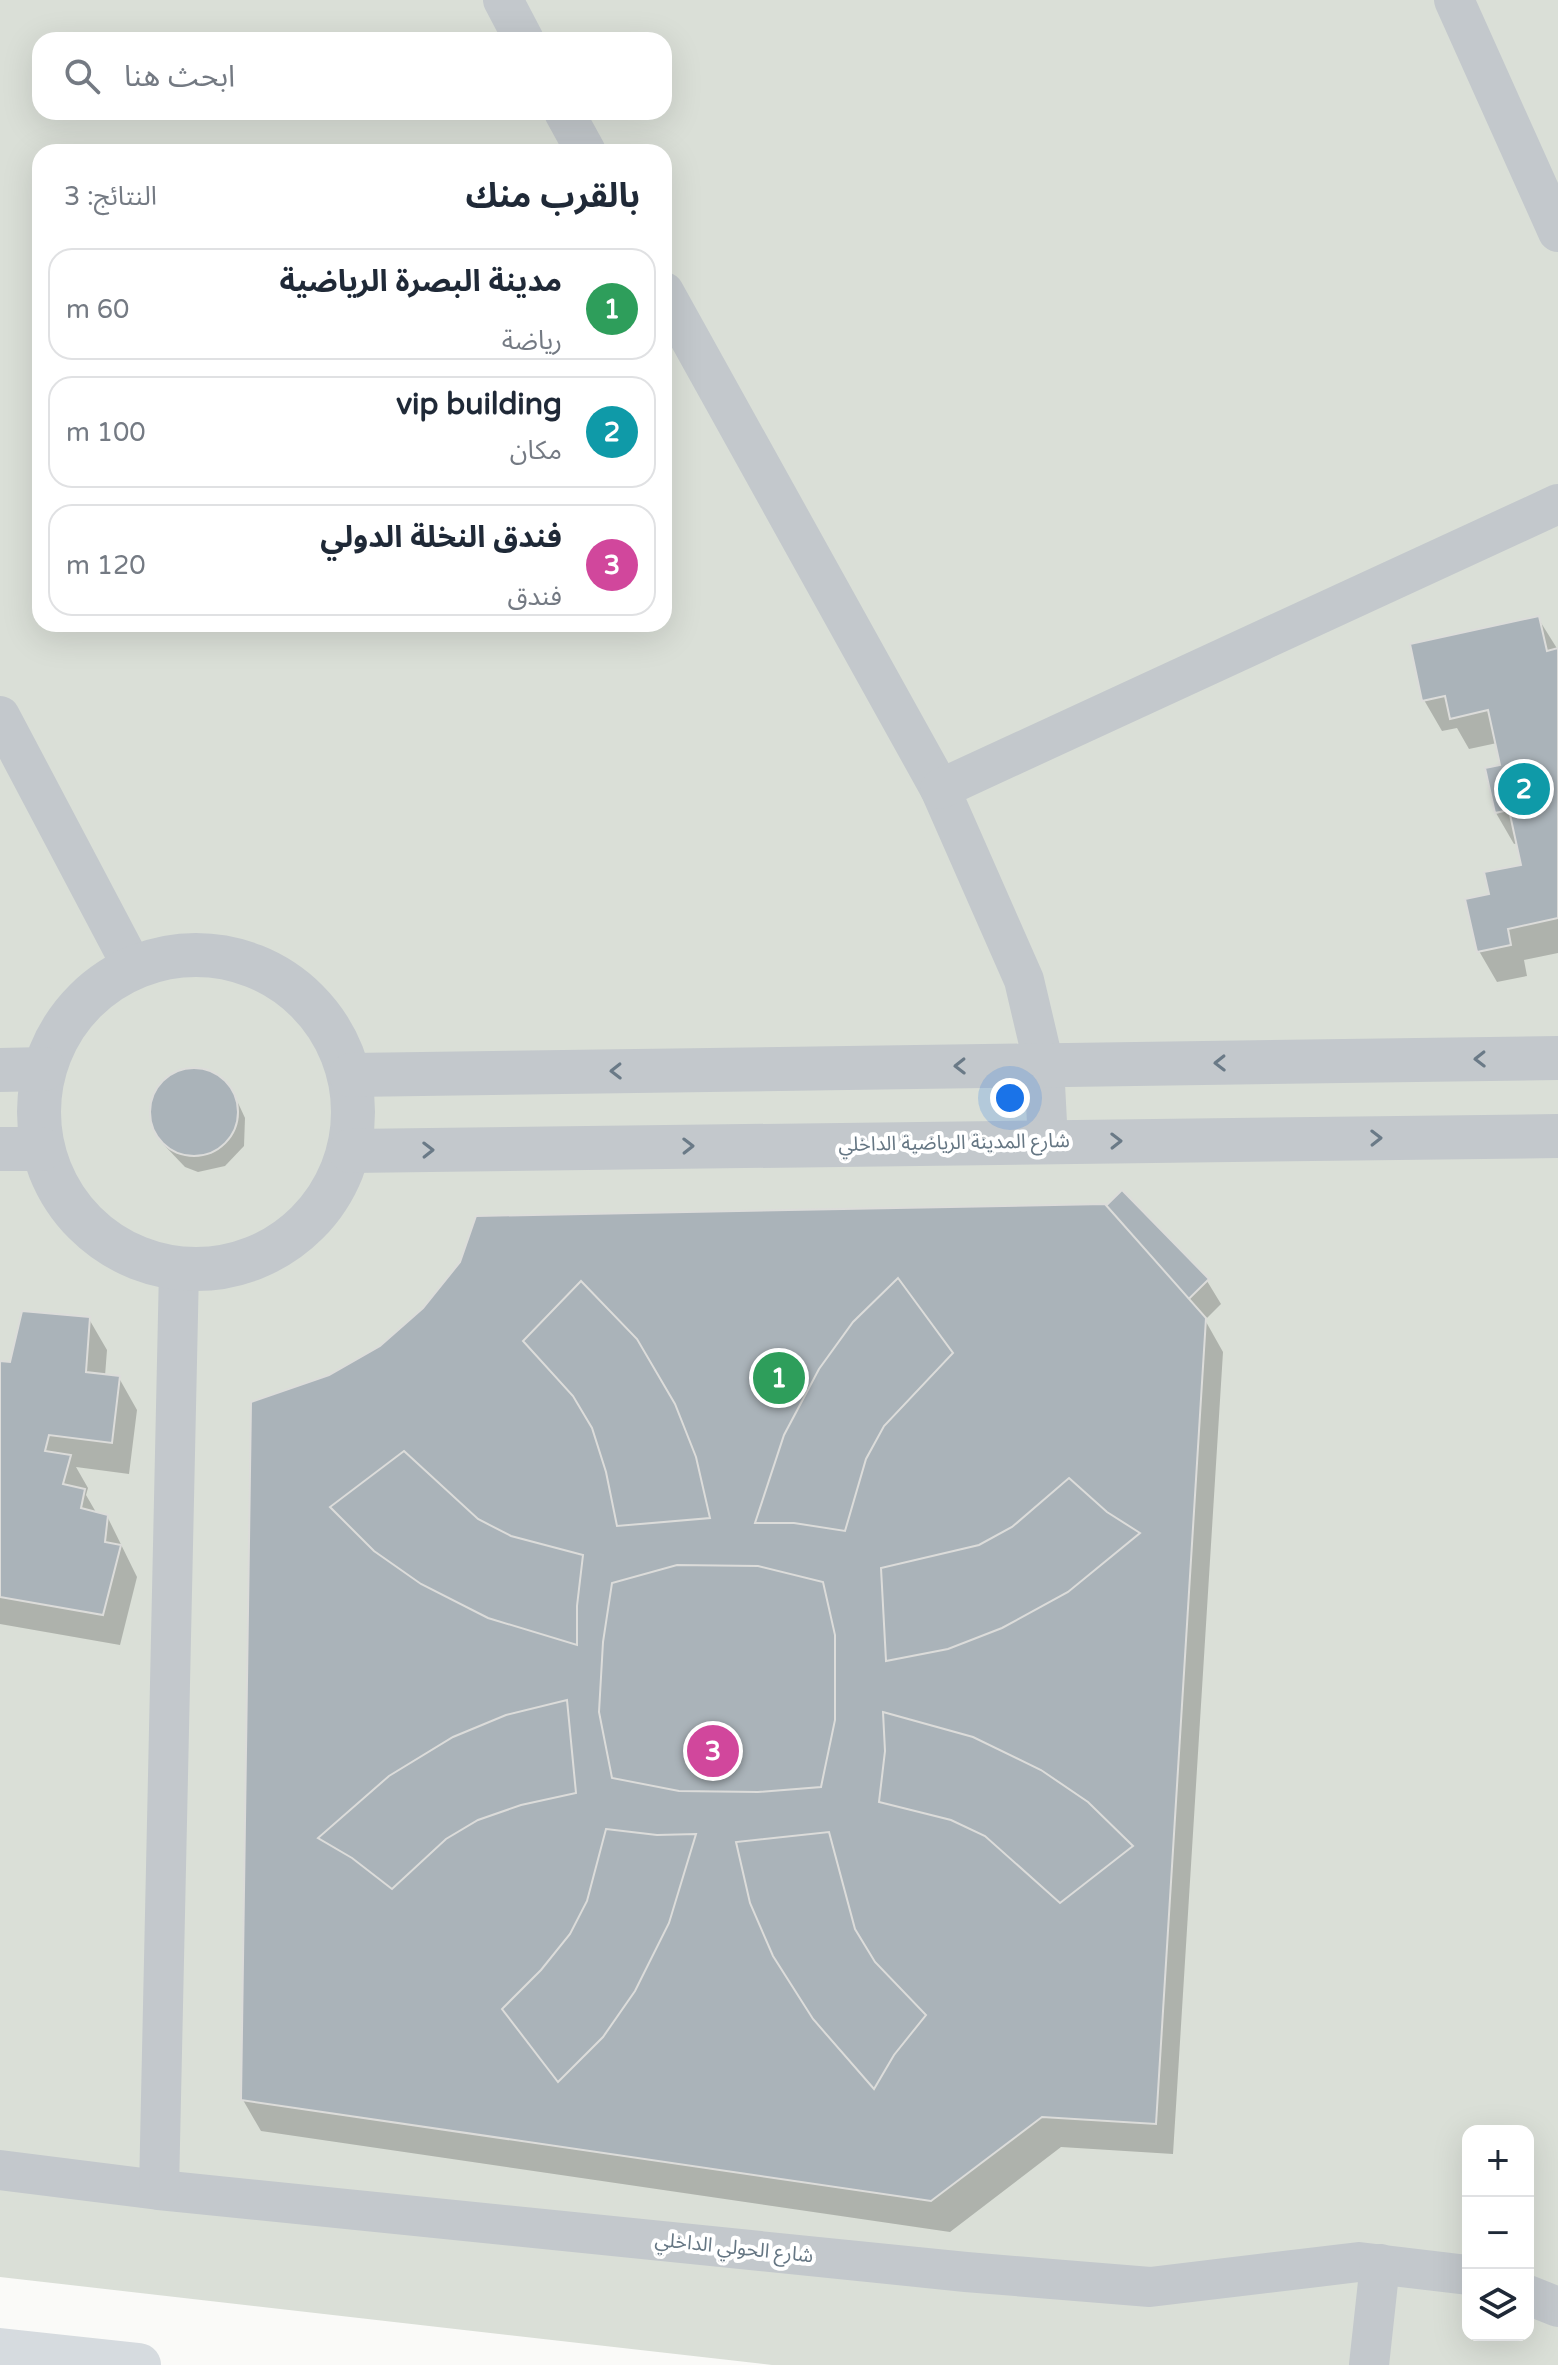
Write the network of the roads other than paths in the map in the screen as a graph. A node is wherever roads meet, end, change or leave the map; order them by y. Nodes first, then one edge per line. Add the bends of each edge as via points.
1 (503, 0) edge
2 (1454, 0) edge
3 (520, 32) edge
4 (568, 120) edge
5 (582, 144) edge
6 (1558, 232) edge
7 (672, 306) edge
8 (1558, 504) edge
9 (0, 716) edge
10 (940, 789) junction
11 (133, 968) junction
12 (1558, 1058) edge
13 (1044, 1065) junction
14 (44, 1069) junction
15 (0, 1070) edge
16 (351, 1075) junction
17 (1558, 1136) edge
18 (1048, 1142) junction
19 (21, 1149) edge
20 (350, 1151) junction
21 (179, 1269) junction
22 (0, 2170) edge
23 (159, 2190) junction
24 (1380, 2264) junction
25 (1462, 2274) edge
26 (1534, 2297) edge
27 (1558, 2307) edge
28 (0, 2350) edge
29 (139, 2365) edge
30 (1369, 2365) edge

1 - 3 street
2 - 6 street
4 - 5 street
7 - 10 street
8 - 10 street
9 - 11 street
10 - 13 street via 1024,980
11 - 14 street via 94,992 64,1026
11 - 16 street via 187,954 242,960 291,984 328,1024
12 -> 13 street
13 -> 16 street
13 - 18 street
14 - 15 street
14 - 19 street via 38,1108
16 - 20 street via 355,1113
18 -> 17 street, شارع المدينة الرياضية الداخلي
20 -> 18 street, شارع المدينة الرياضية الداخلي
19 - 21 street via 91,1231 132,1257
20 - 21 street via 333,1192 304,1228 267,1254 224,1268
21 - 23 street
22 - 23 street, شارع الحولي الداخلي
23 - 24 street, شارع الحولي الداخلي via 1150,2287 1359,2262
24 - 25 street, شارع الحولي الداخلي
24 - 30 street
26 - 27 street
28 - 29 main road

